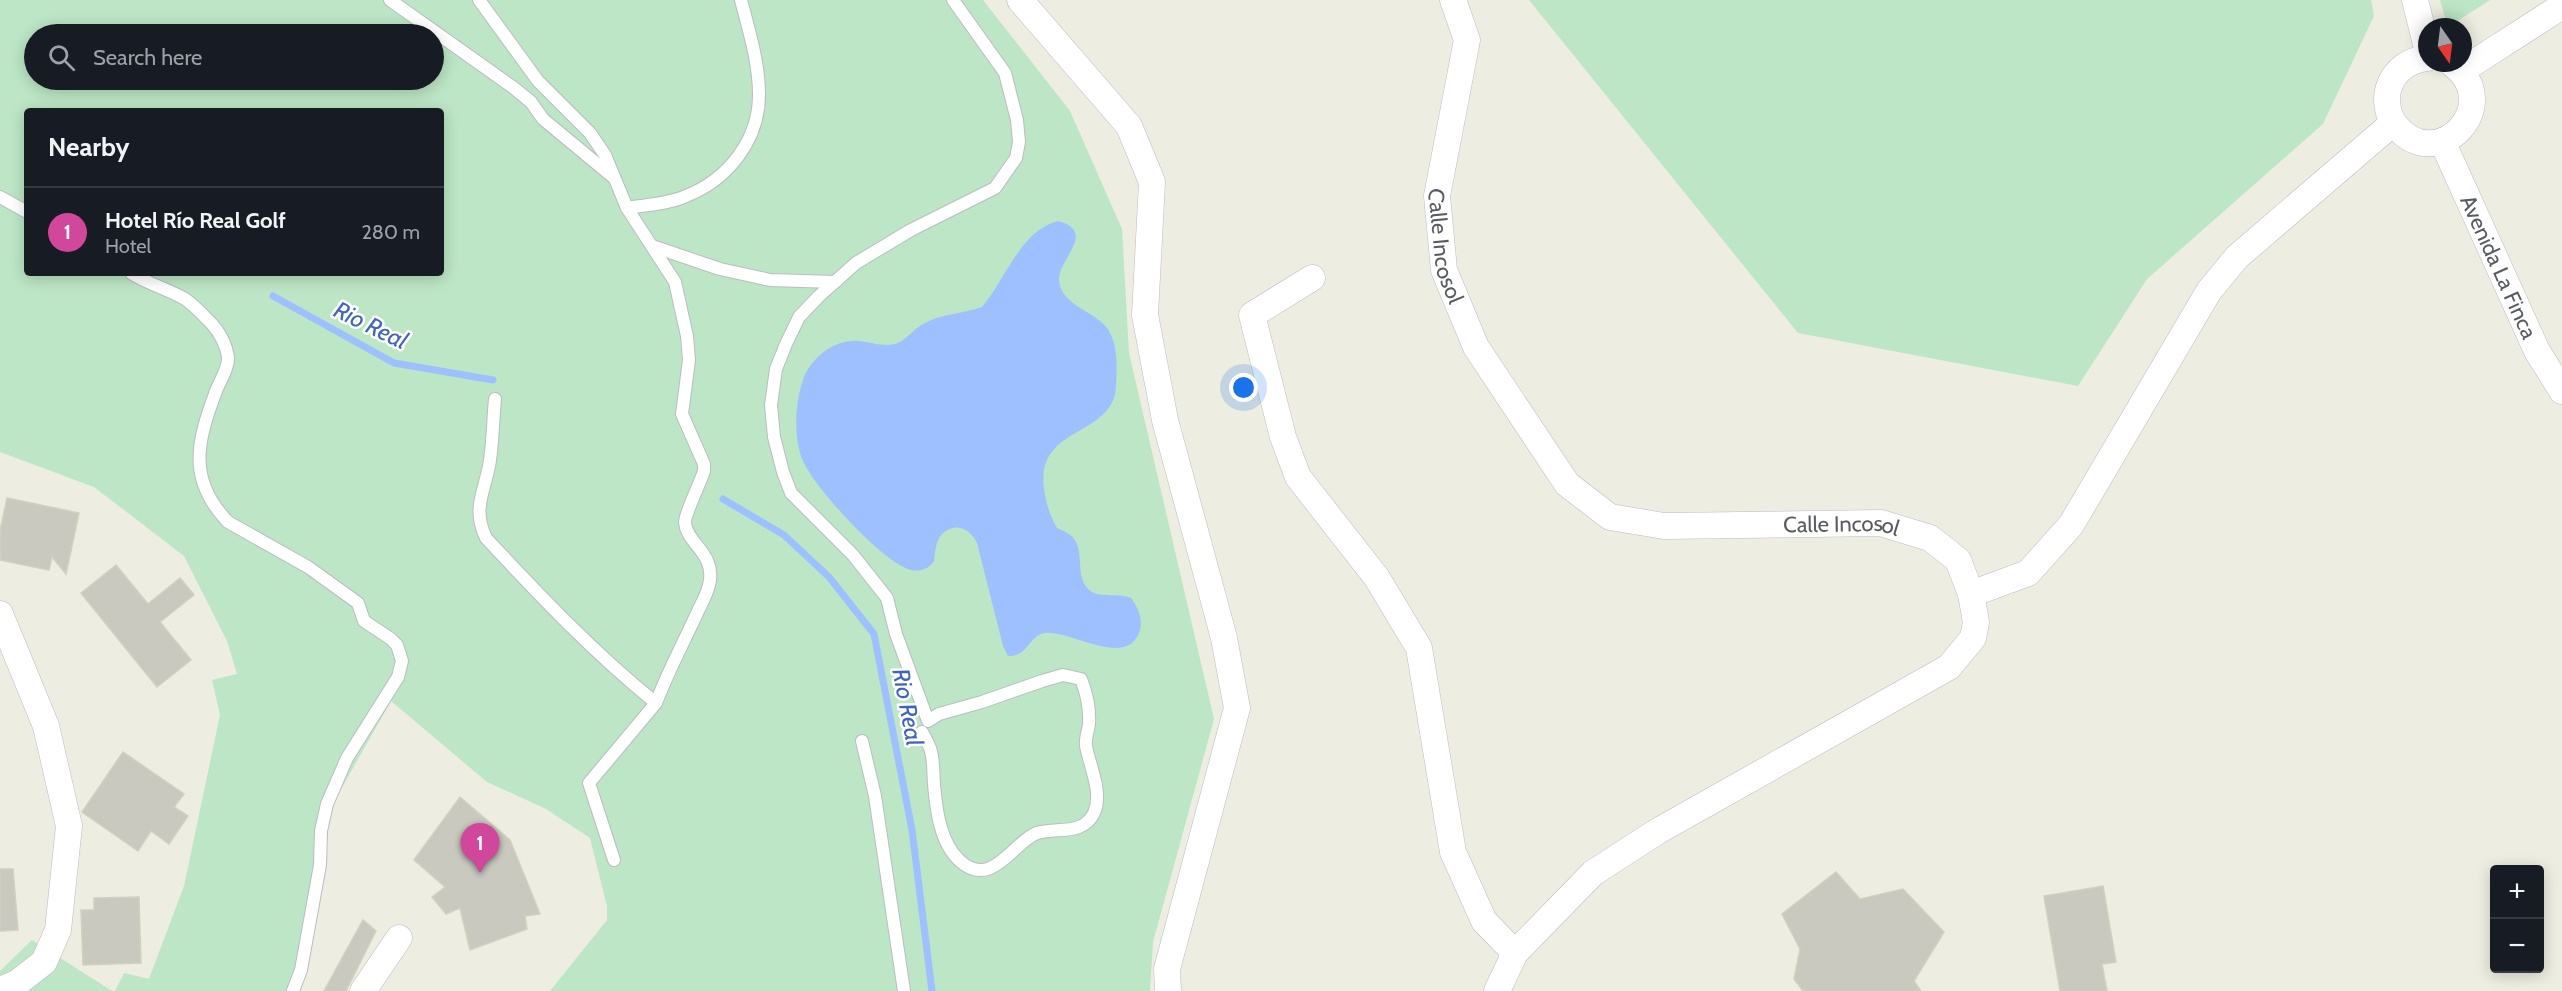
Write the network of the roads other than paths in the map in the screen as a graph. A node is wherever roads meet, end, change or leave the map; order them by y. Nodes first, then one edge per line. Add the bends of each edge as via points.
1 (390, 0) edge
2 (479, 0) edge
3 (741, 0) edge
4 (953, 0) edge
5 (1020, 0) edge
6 (1453, 0) edge
7 (2415, 0) edge
8 (2562, 6) edge
9 (2420, 18) edge
10 (424, 24) edge
11 (444, 38) edge
12 (2472, 58) edge
13 (2418, 59) edge
14 (2460, 72) edge
15 (2393, 123) junction
16 (2442, 141) junction
17 (614, 178) junction
18 (0, 197) edge
19 (627, 208) junction
20 (24, 210) edge
21 (652, 246) junction
22 (136, 276) edge
23 (1312, 278) dead end
24 (835, 282) junction
25 (2562, 391) edge
26 (495, 399) dead end
27 (1971, 594) junction
28 (0, 614) edge
29 (656, 703) junction
30 (922, 732) dead end
31 (862, 741) dead end
32 (614, 860) dead end
33 (399, 938) dead end
34 (1515, 953) junction
35 (0, 990) edge
36 (293, 991) edge
37 (363, 991) edge
38 (904, 991) edge
39 (1168, 991) edge
40 (1497, 991) edge

1 - 10 lane
2 - 17 lane via 538,81 590,133
3 - 19 lane via 756,60 759,96 749,140 722,176 686,196
4 - 24 lane via 1005,73 1017,120 1016,159 995,188 895,239 856,262
5 - 39 street via 1129,126 1152,182 1145,315 1165,420 1224,638 1237,708 1167,969
6 - 27 street, Calle Incosol via 1467,40 1437,196 1444,270 1476,347 1567,484 1610,517 1664,526 1881,523 1930,538 1958,560
7 - 9 street
8 - 12 street
11 - 17 lane via 514,88 543,119
13 - 15 street via 2405,65 2389,86 2388,111
14 - 16 street via 2469,84 2471,112 2455,135
15 - 16 street via 2414,140
15 - 27 street via 2237,257 2209,291 2064,533 2028,573
16 - 25 street, Avenida La Finca via 2537,351
17 - 19 lane
18 - 20 lane
19 - 21 lane
21 - 24 lane via 720,269 770,280
21 - 29 lane via 675,282 687,336 689,360 682,414 699,449 704,471 684,521 710,568 709,585
22 - 36 lane via 185,299 224,341 228,359 198,454 205,491 219,513 228,522 308,567 358,603 364,621 392,639 402,661 398,677 347,758 327,804 301,970
23 - 34 street via 1252,315 1282,437 1298,477 1377,578 1419,648 1453,852 1484,921
24 - 30 lane via 799,317 777,369 771,405 774,437 791,493 854,555 887,598 928,721 939,714 1063,675 1081,680 1088,698 1086,744 1097,795 1095,811 1088,823 1079,827 1026,838 995,866 970,867 950,849 941,829 931,750
26 - 29 lane via 490,462 479,497 480,527 564,620
27 - 34 street, Calle Incosol via 1976,622 1973,638 1949,667 1658,831 1593,873
28 - 35 street via 46,726 69,825 58,930 44,962 17,983
29 - 32 lane via 590,783
31 - 38 lane via 875,796
33 - 37 street
34 - 40 street, Calle Incosol

